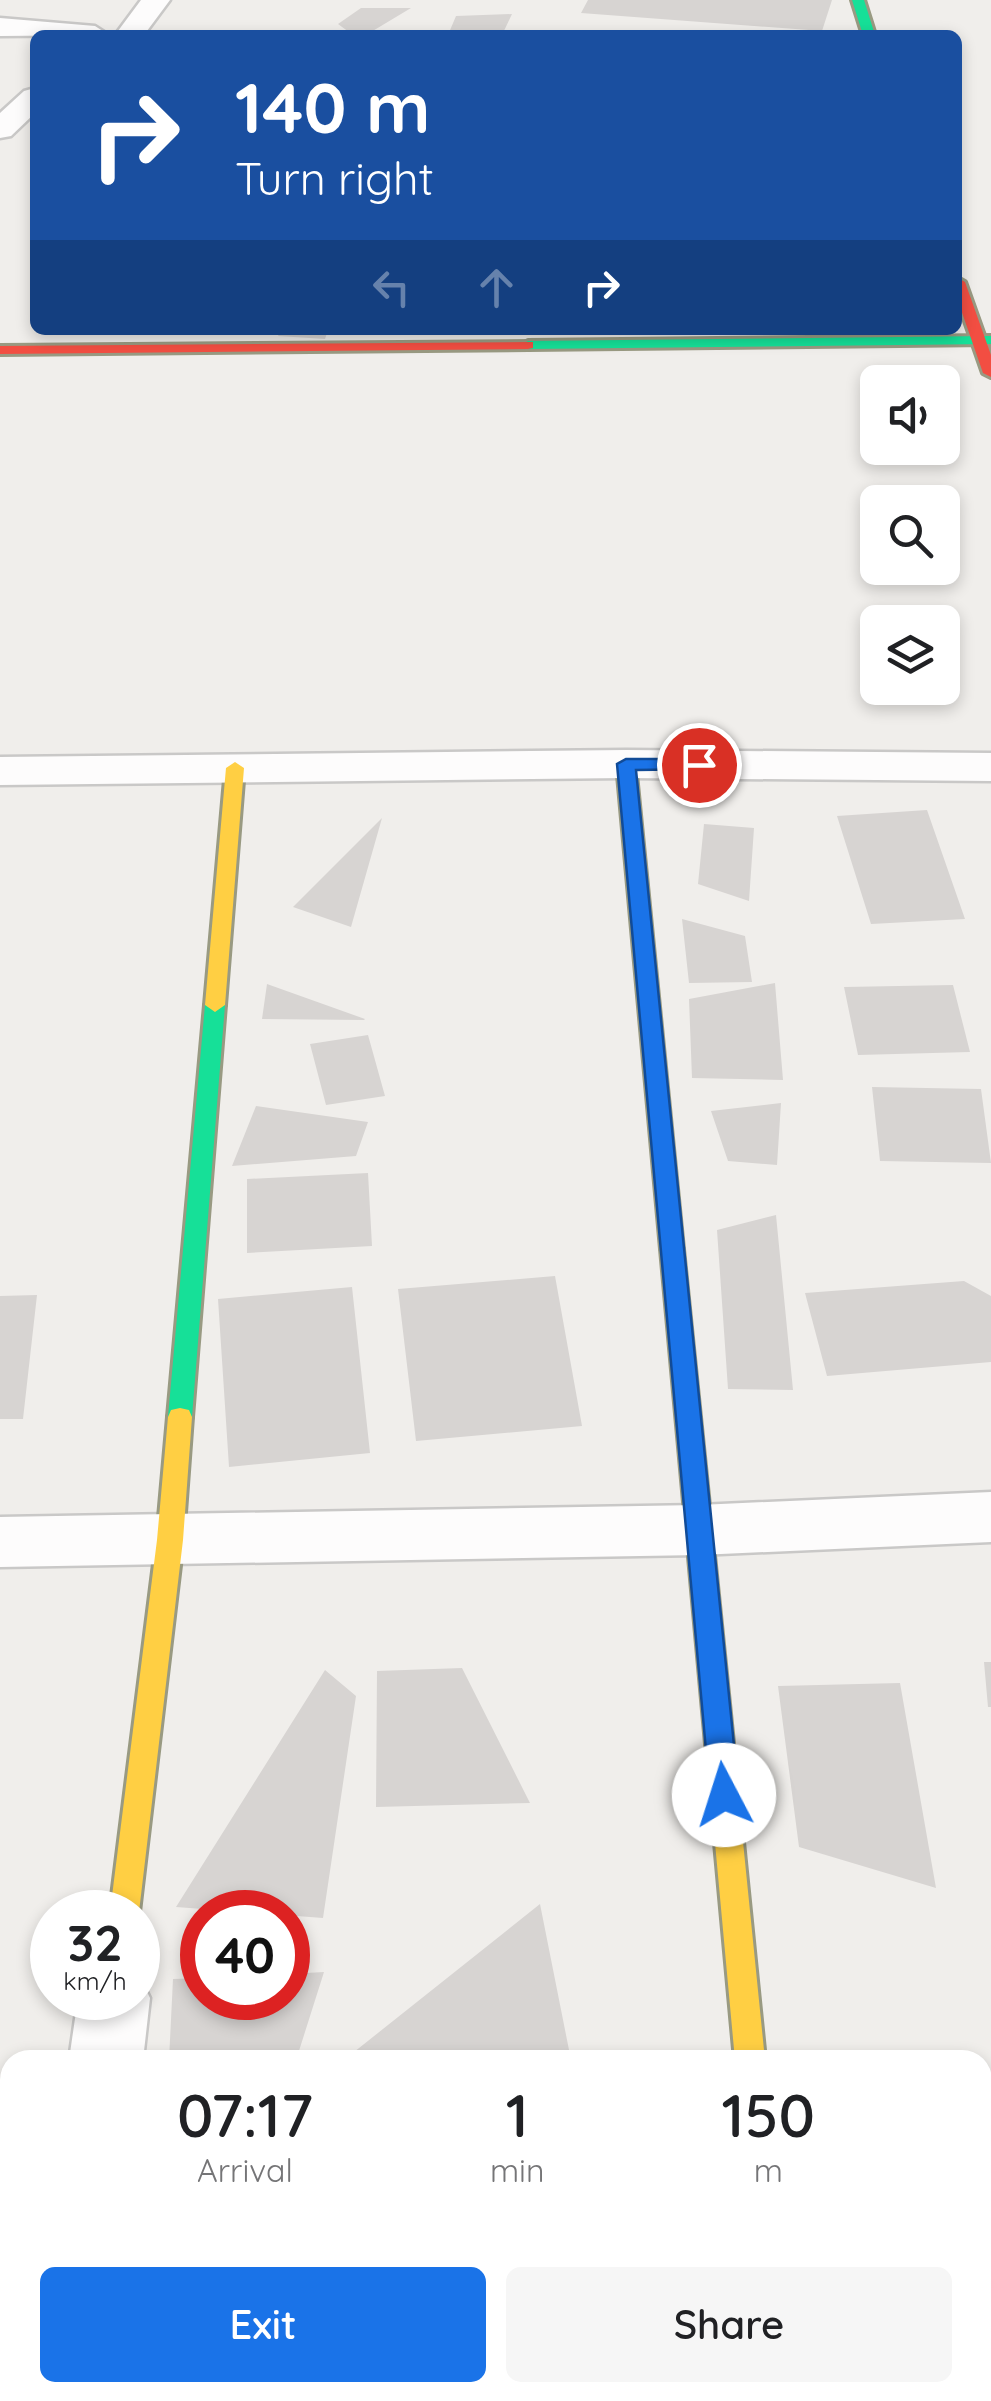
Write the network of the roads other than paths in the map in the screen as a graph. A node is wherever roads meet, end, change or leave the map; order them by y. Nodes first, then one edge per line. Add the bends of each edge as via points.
1 (156, 0) edge
2 (858, 0) edge
3 (0, 27) edge
4 (36, 30) edge
5 (133, 30) edge
6 (868, 30) edge
7 (30, 101) edge
8 (3, 122) edge
9 (962, 291) edge
10 (419, 339) edge
11 (985, 340) edge
12 (0, 350) edge
13 (991, 376) edge
14 (626, 764) junction
15 (991, 767) edge
16 (235, 768) junction
17 (0, 771) edge
18 (991, 1518) edge
19 (699, 1530) junction
20 (170, 1540) junction
21 (0, 1542) edge
22 (127, 1890) edge
23 (111, 2020) edge
24 (107, 2050) edge
25 (749, 2050) edge

1 - 5 street
2 - 6 street
3 - 4 street
7 - 8 street
9 - 11 street
10 - 11 street
10 - 12 street
11 - 13 street
14 - 15 street
14 - 16 street
14 - 19 street
16 - 17 street
16 - 20 street
18 - 19 street
19 - 20 street
19 - 25 street
20 - 21 street
20 - 22 street
23 - 24 street

